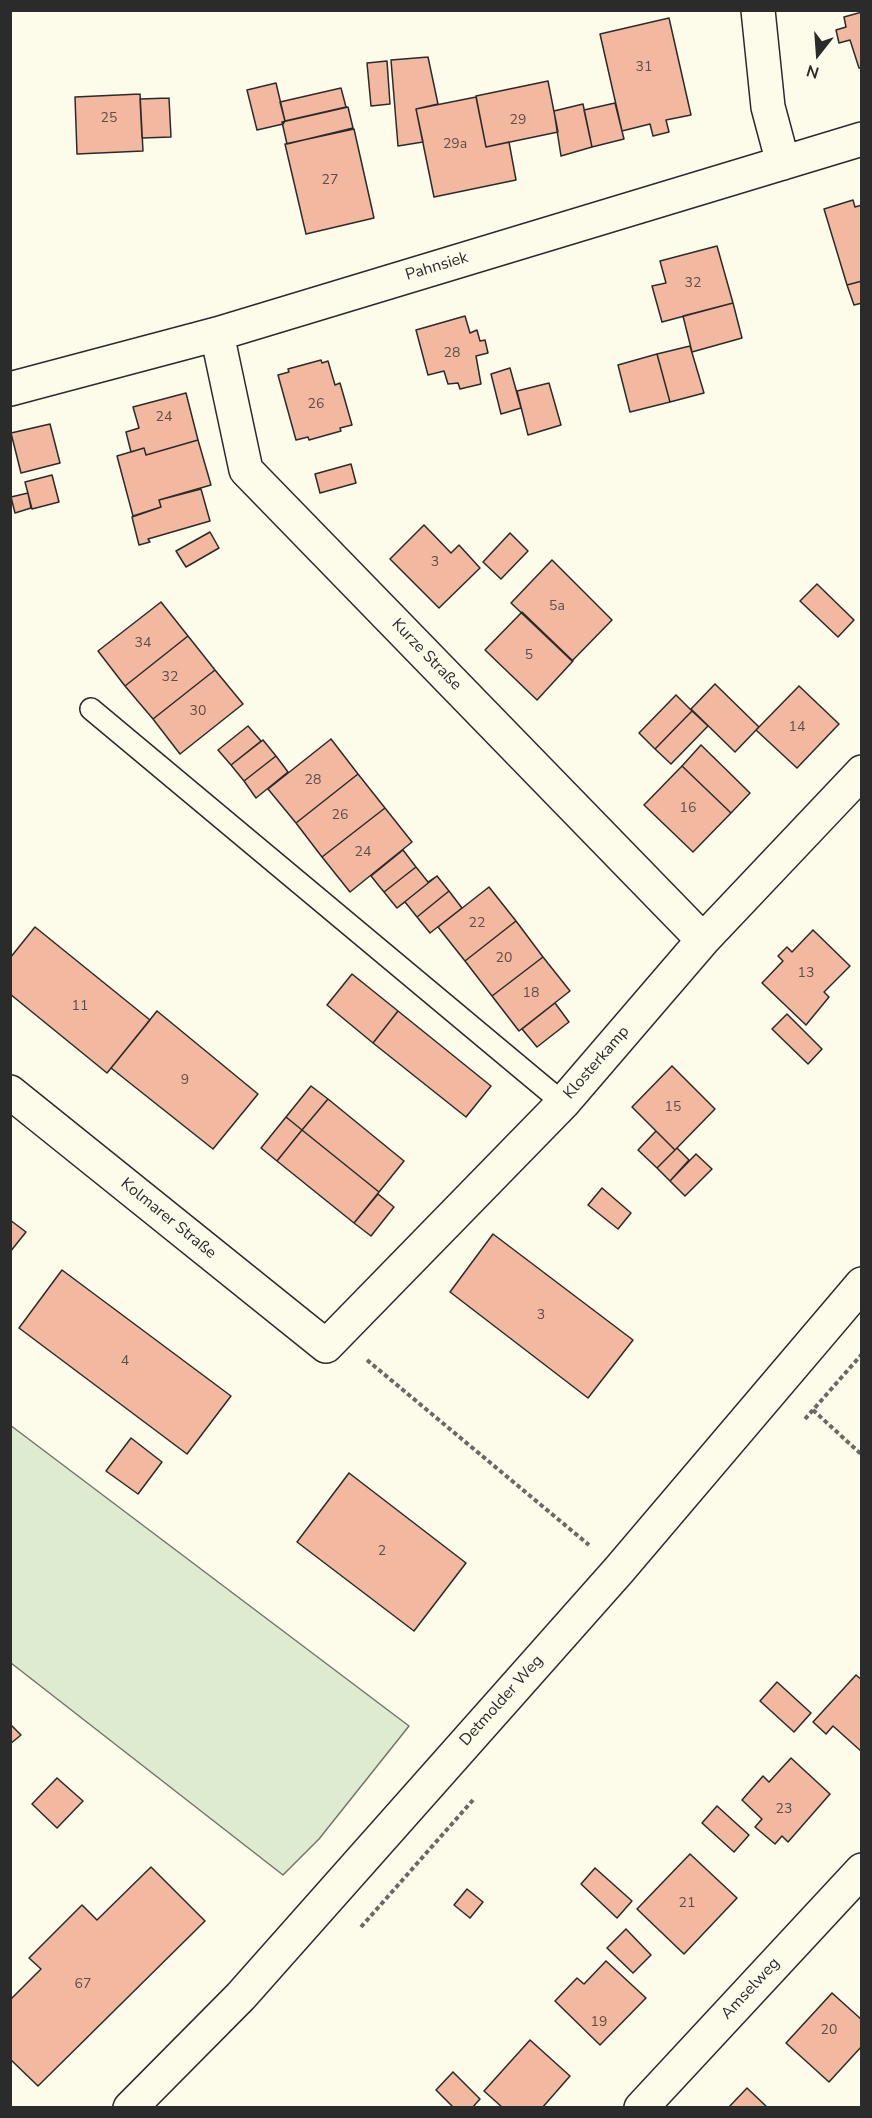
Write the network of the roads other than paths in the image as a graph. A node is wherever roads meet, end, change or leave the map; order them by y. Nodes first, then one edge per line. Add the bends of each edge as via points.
1 (758, 10) edge
2 (861, 139) edge
3 (783, 163) junction
4 (217, 334) junction
5 (10, 389) edge
6 (91, 709) dead end
7 (861, 772) edge
8 (703, 940) junction
9 (10, 1092) edge
10 (563, 1103) junction
11 (861, 1284) edge
12 (331, 1340) joint
13 (861, 1870) edge
14 (130, 2108) edge
15 (641, 2108) edge

1 - 3 street via 768,107
2 - 3 street, Pahnsiek
3 - 4 street, Pahnsiek
4 - 5 street, Pahnsiek
4 - 8 street, Kurze Straße via 246,470
6 - 10 lane
7 - 8 street, Klosterkamp
8 - 10 street, Klosterkamp
9 - 12 street, Kolmarer Straße
10 - 12 street, Klosterkamp
11 - 14 street, Detmolder Weg via 619,1570 241,1996
13 - 15 street, Amselweg

